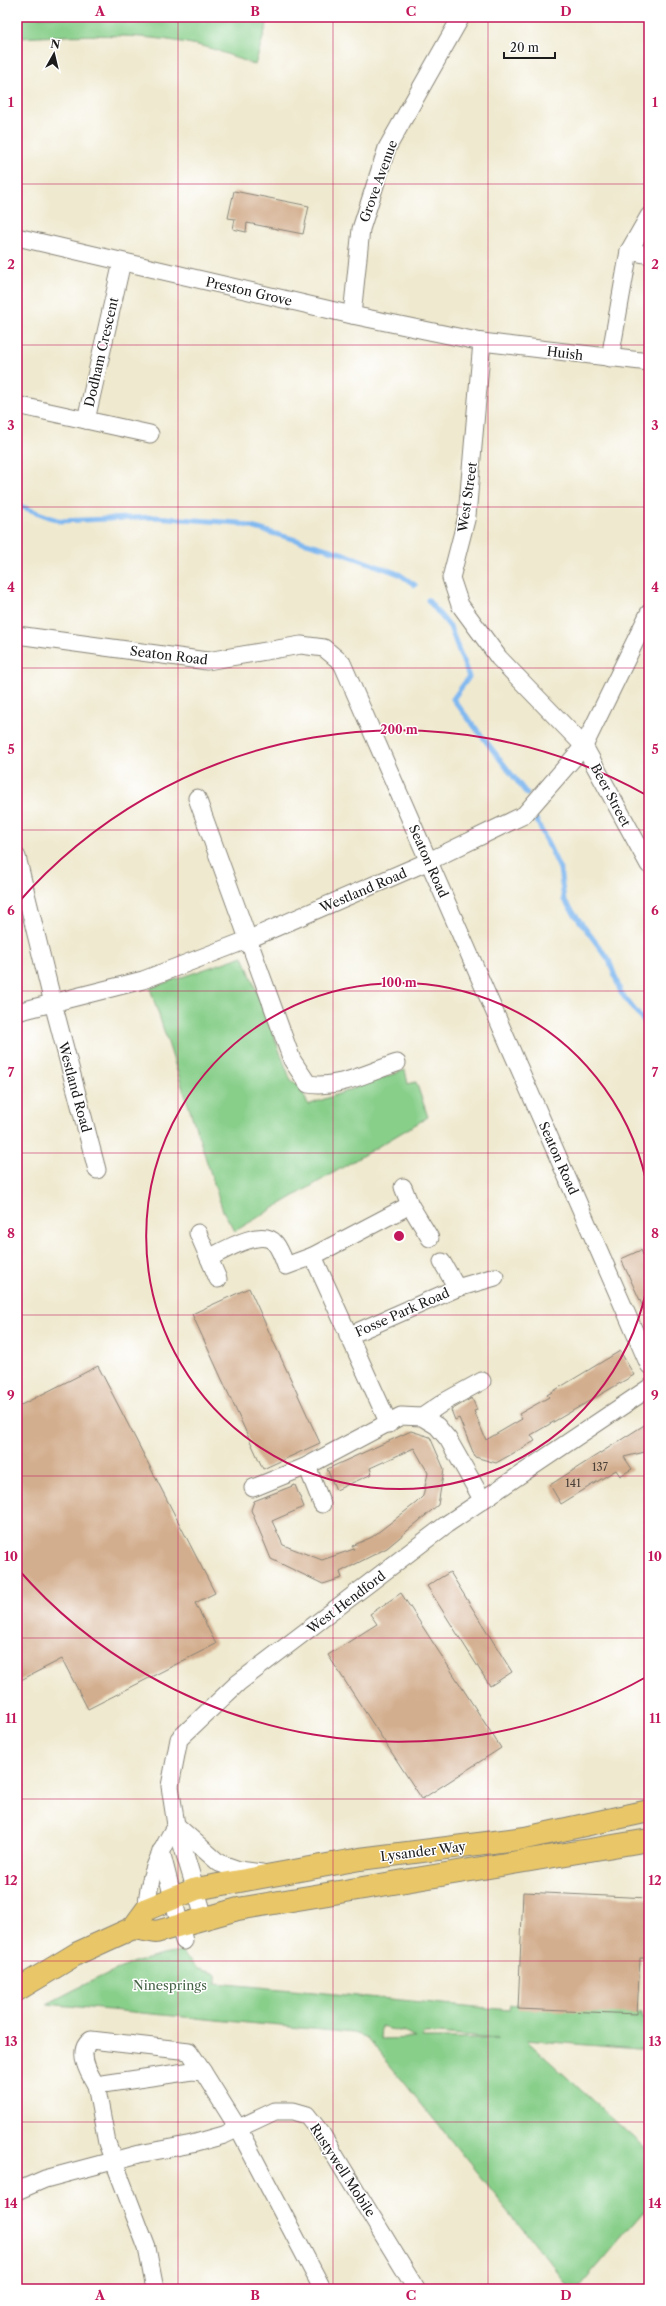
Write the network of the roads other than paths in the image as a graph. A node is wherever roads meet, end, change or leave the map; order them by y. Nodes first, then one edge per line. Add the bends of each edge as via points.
1 (461, 17) edge
2 (649, 216) edge
3 (17, 237) edge
4 (629, 251) junction
5 (649, 255) edge
6 (122, 262) junction
7 (352, 315) junction
8 (482, 342) junction
9 (610, 358) junction
10 (649, 362) edge
11 (17, 405) edge
12 (86, 420) junction
13 (150, 434) dead end
14 (649, 613) edge
15 (17, 635) edge
16 (584, 746) junction
17 (197, 798) dead end
18 (17, 857) edge
19 (429, 861) junction
20 (649, 865) edge
21 (247, 940) junction
22 (53, 1003) junction
23 (17, 1012) edge
24 (397, 1063) dead end
25 (97, 1170) dead end
26 (403, 1187) dead end
27 (410, 1205) junction
28 (198, 1233) dead end
29 (430, 1238) dead end
30 (313, 1256) junction
31 (209, 1258) junction
32 (442, 1262) dead end
33 (495, 1277) dead end
34 (218, 1279) dead end
35 (457, 1288) junction
36 (348, 1336) junction
37 (649, 1365) edge
38 (482, 1381) dead end
39 (649, 1388) edge
40 (422, 1417) junction
41 (389, 1424) junction
42 (307, 1466) junction
43 (253, 1488) dead end
44 (482, 1499) junction
45 (322, 1504) dead end
46 (649, 1811) edge
47 (176, 1825) junction
48 (649, 1840) edge
49 (161, 1851) junction
50 (278, 1874) junction
51 (196, 1889) junction
52 (173, 1897) junction
53 (146, 1909) junction
54 (204, 1917) junction
55 (133, 1928) junction
56 (182, 1932) junction
57 (17, 1990) edge
58 (203, 2072) junction
59 (96, 2085) junction
60 (238, 2128) junction
61 (114, 2162) junction
62 (17, 2191) edge
63 (322, 2288) dead end
64 (157, 2289) edge
65 (416, 2289) edge

1 - 7 street, Grove Avenue via 387,148 361,229
2 - 4 street
3 - 6 street, Preston Grove
4 - 5 street
4 - 9 street
6 - 7 street, Preston Grove
6 - 12 street, Dodham Crescent
7 - 8 street, Preston Grove
8 - 9 street, Huish
8 - 16 street, West Street via 467,516 451,578 460,605 499,658
9 - 10 street, Huish
11 - 12 street, Dodham Crescent
12 - 13 street
14 - 16 street, Westland Road
15 - 19 street, Seaton Road via 208,661 302,646 324,648 342,663
16 - 19 street, Westland Road via 524,815
16 - 20 street, Beer Street
17 - 21 street
18 - 22 street, Westland Road
19 - 21 street, Westland Road
19 - 37 street, Seaton Road
21 - 22 street, Westland Road via 142,980
21 - 24 street via 292,1060 308,1084 322,1086 337,1083
22 - 23 street, Westland Road
22 - 25 street, Westland Road
26 - 27 street
27 - 29 street
27 - 30 street
28 - 31 street
30 - 31 street via 286,1266 274,1242 262,1237 248,1240
30 - 36 street, Fosse Park Road
31 - 34 street
32 - 35 street, Fosse Park Road
33 - 35 street, Fosse Park Road
35 - 36 street, Fosse Park Road
36 - 41 street, Fosse Park Road
38 - 40 street
39 - 44 street, West Hendford
40 - 41 street via 401,1416
40 - 44 street via 437,1426 448,1439
41 - 42 street
42 - 43 street
42 - 45 street
44 - 47 street, West Hendford via 238,1683 178,1739 170,1786
46 - 50 main road, Lysander Way via 525,1838 360,1859
47 - 49 street
47 - 50 street via 219,1863 238,1870
47 - 51 street, West Hendford
48 - 54 main road, Lysander Way via 238,1909
49 - 52 street
49 - 53 street via 148,1884
50 - 51 main road, Lysander Way
51 - 52 main road, Lysander Way
51 - 54 street, West Hendford
52 - 53 main road, Lysander Way
52 - 56 street
53 - 55 main road
54 - 56 main road, Lysander Way
55 - 56 main road, Lysander Way via 156,1932
55 - 57 main road via 78,1953
58 - 59 street via 192,2071
58 - 59 street via 189,2051 91,2040 83,2052 89,2075
58 - 60 street
59 - 61 street via 107,2143
60 - 61 street, Rustywell Mobile via 199,2142 139,2154
60 - 63 street
60 - 65 street, Rustywell Mobile via 275,2110 307,2115 347,2174
61 - 62 street, Rustywell Mobile via 45,2180
61 - 64 street via 147,2248

